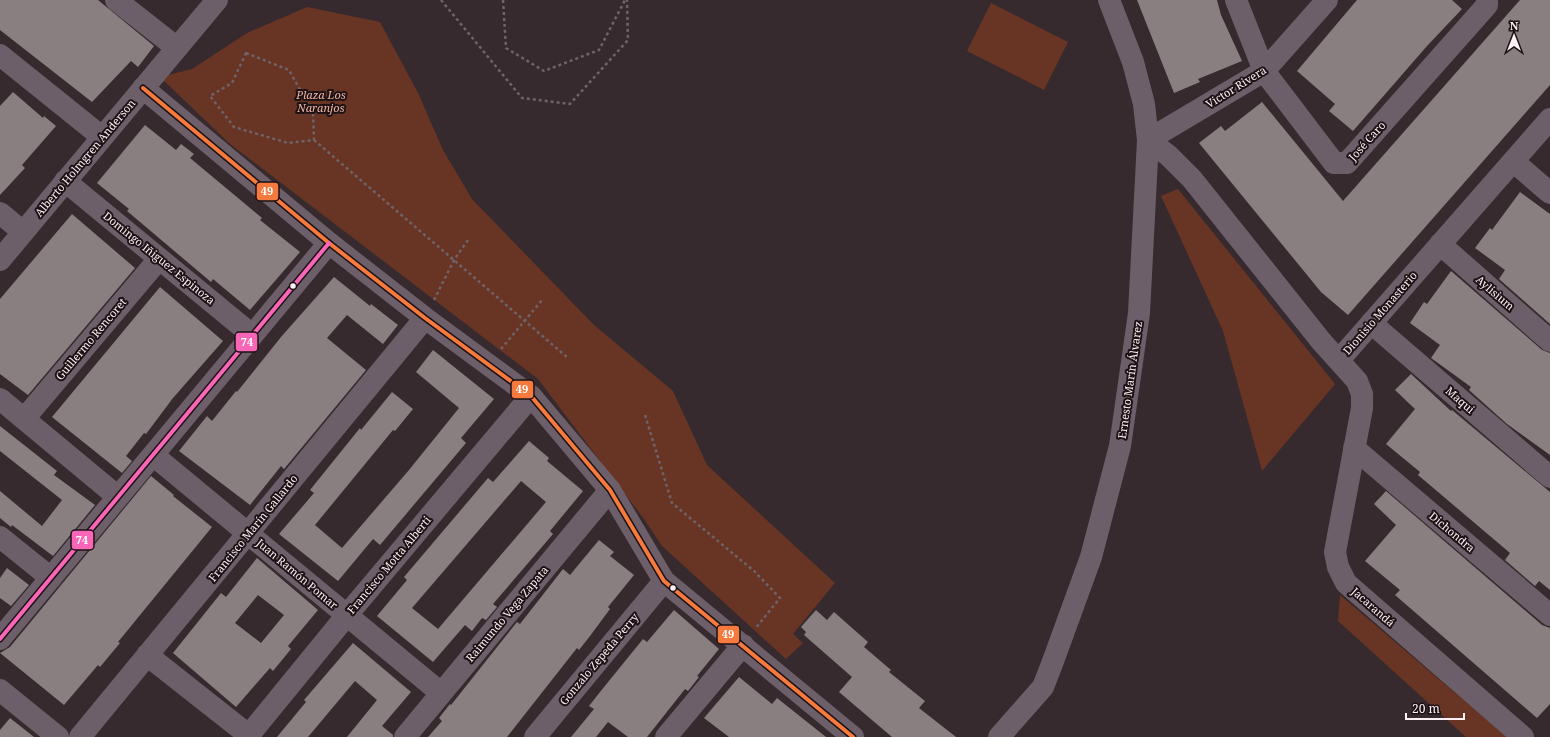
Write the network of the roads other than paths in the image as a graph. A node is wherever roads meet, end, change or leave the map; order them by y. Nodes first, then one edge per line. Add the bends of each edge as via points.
1 (116, 0) edge
2 (217, 0) edge
3 (1109, 0) edge
4 (1236, 0) edge
5 (1327, 0) edge
6 (1487, 0) edge
7 (177, 48) junction
8 (0, 55) edge
9 (1264, 71) junction
10 (144, 88) junction
11 (1550, 119) edge
12 (102, 137) junction
13 (1148, 140) junction
14 (1514, 162) junction
15 (65, 181) junction
16 (1550, 193) edge
17 (0, 213) edge
18 (23, 232) junction
19 (329, 243) junction
20 (1440, 244) junction
21 (159, 259) junction
22 (0, 260) edge
23 (425, 318) junction
24 (1371, 324) junction
25 (252, 335) junction
26 (1550, 341) edge
27 (1339, 360) junction
28 (531, 396) junction
29 (0, 399) edge
30 (24, 419) junction
31 (1354, 448) junction
32 (153, 455) junction
33 (1550, 477) edge
34 (610, 490) junction
35 (118, 497) junction
36 (248, 534) junction
37 (0, 537) edge
38 (50, 578) junction
39 (664, 581) junction
40 (346, 615) junction
41 (1550, 615) edge
42 (0, 639) edge
43 (742, 645) junction
44 (147, 656) junction
45 (0, 690) edge
46 (442, 693) junction
47 (677, 733) edge
48 (250, 736) edge
49 (58, 737) edge
50 (80, 737) edge
51 (405, 737) edge
52 (535, 737) edge
53 (853, 737) edge
54 (999, 737) edge
55 (1523, 737) edge

1 - 7 street
2 - 7 street, Alberto Holmgren Anderson
3 - 13 street, Ernesto Marín Álvarez via 1134,62 1144,104
4 - 9 street, José Caro
5 - 9 street, Victor Rivera
6 - 9 street, José Caro via 1487,5 1347,163 1334,163
7 - 10 street, Alberto Holmgren Anderson
8 - 12 street
9 - 13 street, Victor Rivera
10 - 12 street, Alberto Holmgren Anderson
10 - 19 street
11 - 14 street, Dionisio Monasterio
12 - 15 street, Alberto Holmgren Anderson
13 - 27 street, Dionisio Monasterio via 1192,179
13 - 54 street, Ernesto Marín Álvarez via 1139,313 1120,446 1091,557 1052,664 1042,687
14 - 16 street
14 - 20 street, Dionisio Monasterio
15 - 18 street, Alberto Holmgren Anderson
15 - 21 street, Domingo Iñiguez Espinoza
17 - 18 street
18 - 22 street, Alberto Holmgren Anderson
19 - 23 street
19 - 25 street
20 - 24 street, Dionisio Monasterio
20 - 26 street, Aylisium
21 - 25 street, Domingo Iñiguez Espinoza
21 - 30 street, Guillermo Rencoret
23 - 28 street
23 - 36 street, Francisco Marín Gallardo
24 - 27 street, Dionisio Monasterio
24 - 33 street, Maqui
25 - 32 street
27 - 31 street, Jacarandá via 1356,381 1362,394 1362,408
28 - 34 street
28 - 40 street, Francisco Motta Alberti
29 - 30 street
30 - 35 street
31 - 41 street, Dichondra
31 - 55 street, Jacarandá via 1335,552 1338,568 1346,583
32 - 35 street
32 - 36 street, Juan Ramón Pomar
34 - 39 street
34 - 46 street, Raimundo Vega Zapata
35 - 38 street
36 - 40 street, Juan Ramón Pomar
36 - 44 street, Francisco Marín Gallardo
37 - 38 street
38 - 42 street
39 - 43 street
39 - 52 street, Gonzalo Zepeda Perry
40 - 46 street, Juan Ramón Pomar
40 - 48 street, Francisco Motta Alberti
43 - 47 street
43 - 53 street
44 - 48 street
44 - 50 street, Francisco Marín Gallardo
45 - 49 street
46 - 51 street, Raimundo Vega Zapata

